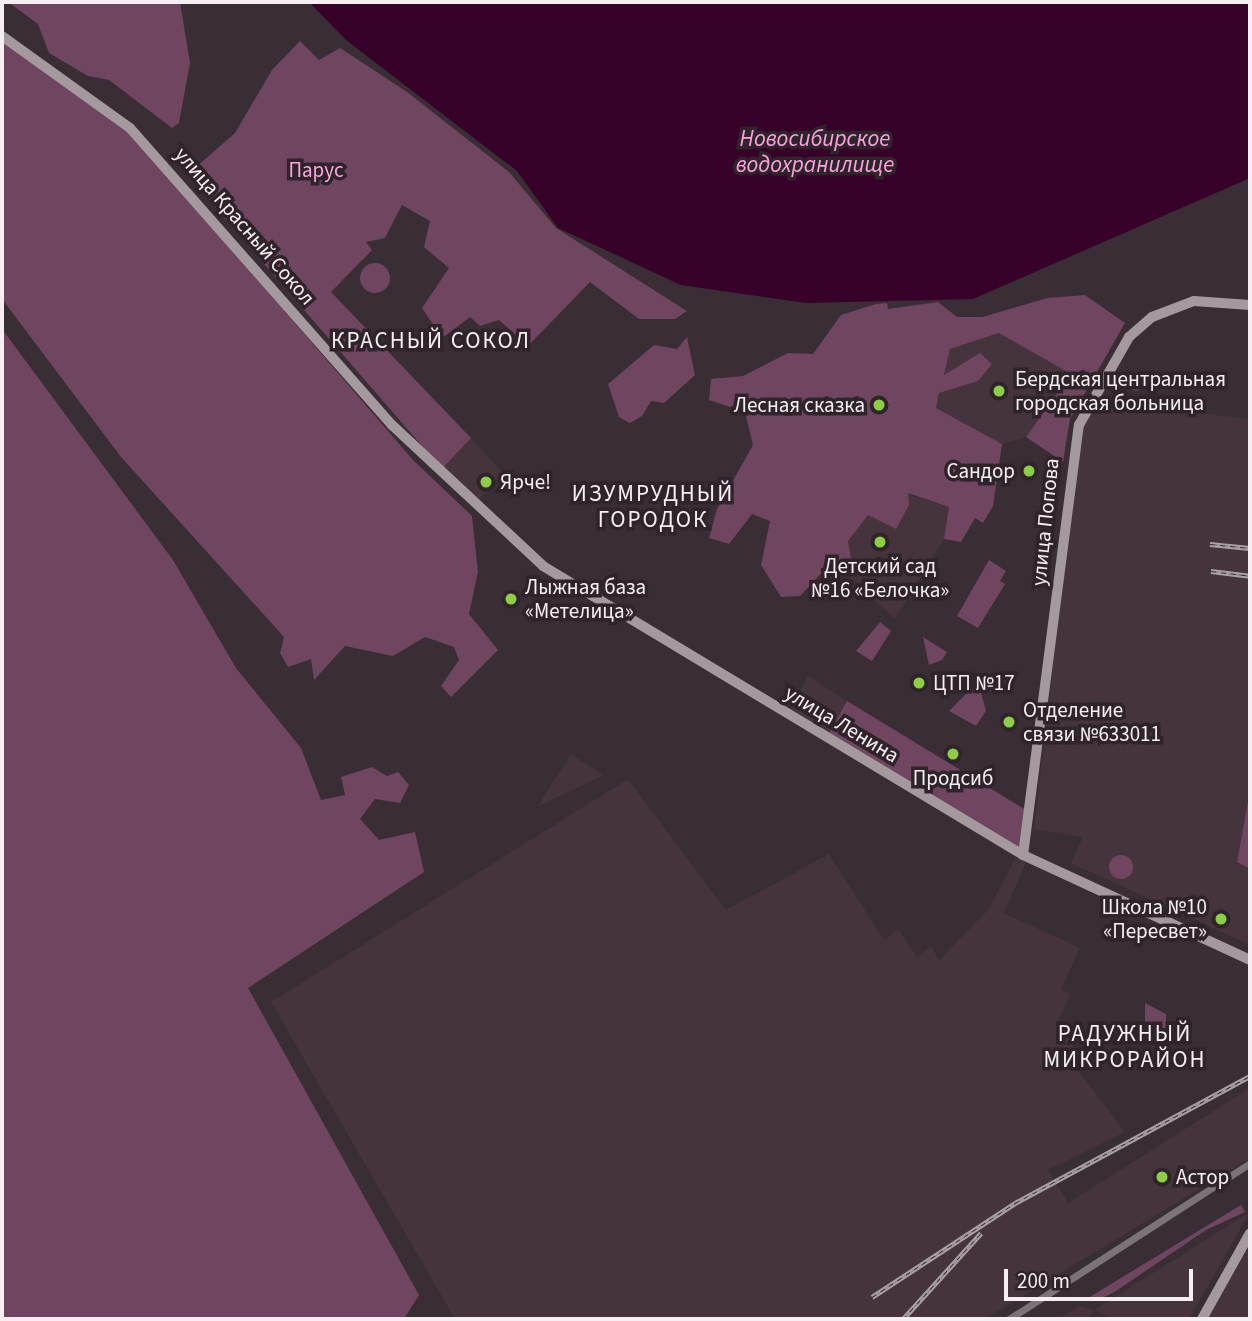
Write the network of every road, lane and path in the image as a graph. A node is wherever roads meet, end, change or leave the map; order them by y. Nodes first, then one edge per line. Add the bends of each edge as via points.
1 (2, 36) edge
2 (1250, 305) edge
3 (442, 476) joint
4 (1023, 855) junction
5 (1250, 960) edge
6 (1250, 1163) edge
7 (1239, 1171) junction
8 (1250, 1177) edge
9 (1250, 1233) edge
10 (1009, 1319) edge
11 (1202, 1319) edge

1 - 3 street, улица Красный Сокол via 130,128
2 - 4 street, улица Попова via 1194,301 1152,317 1129,337 1079,425
3 - 4 street, улица Ленина via 543,566
4 - 5 street, улица Ленина
6 - 7 street
7 - 8 street
7 - 10 street
9 - 11 street

